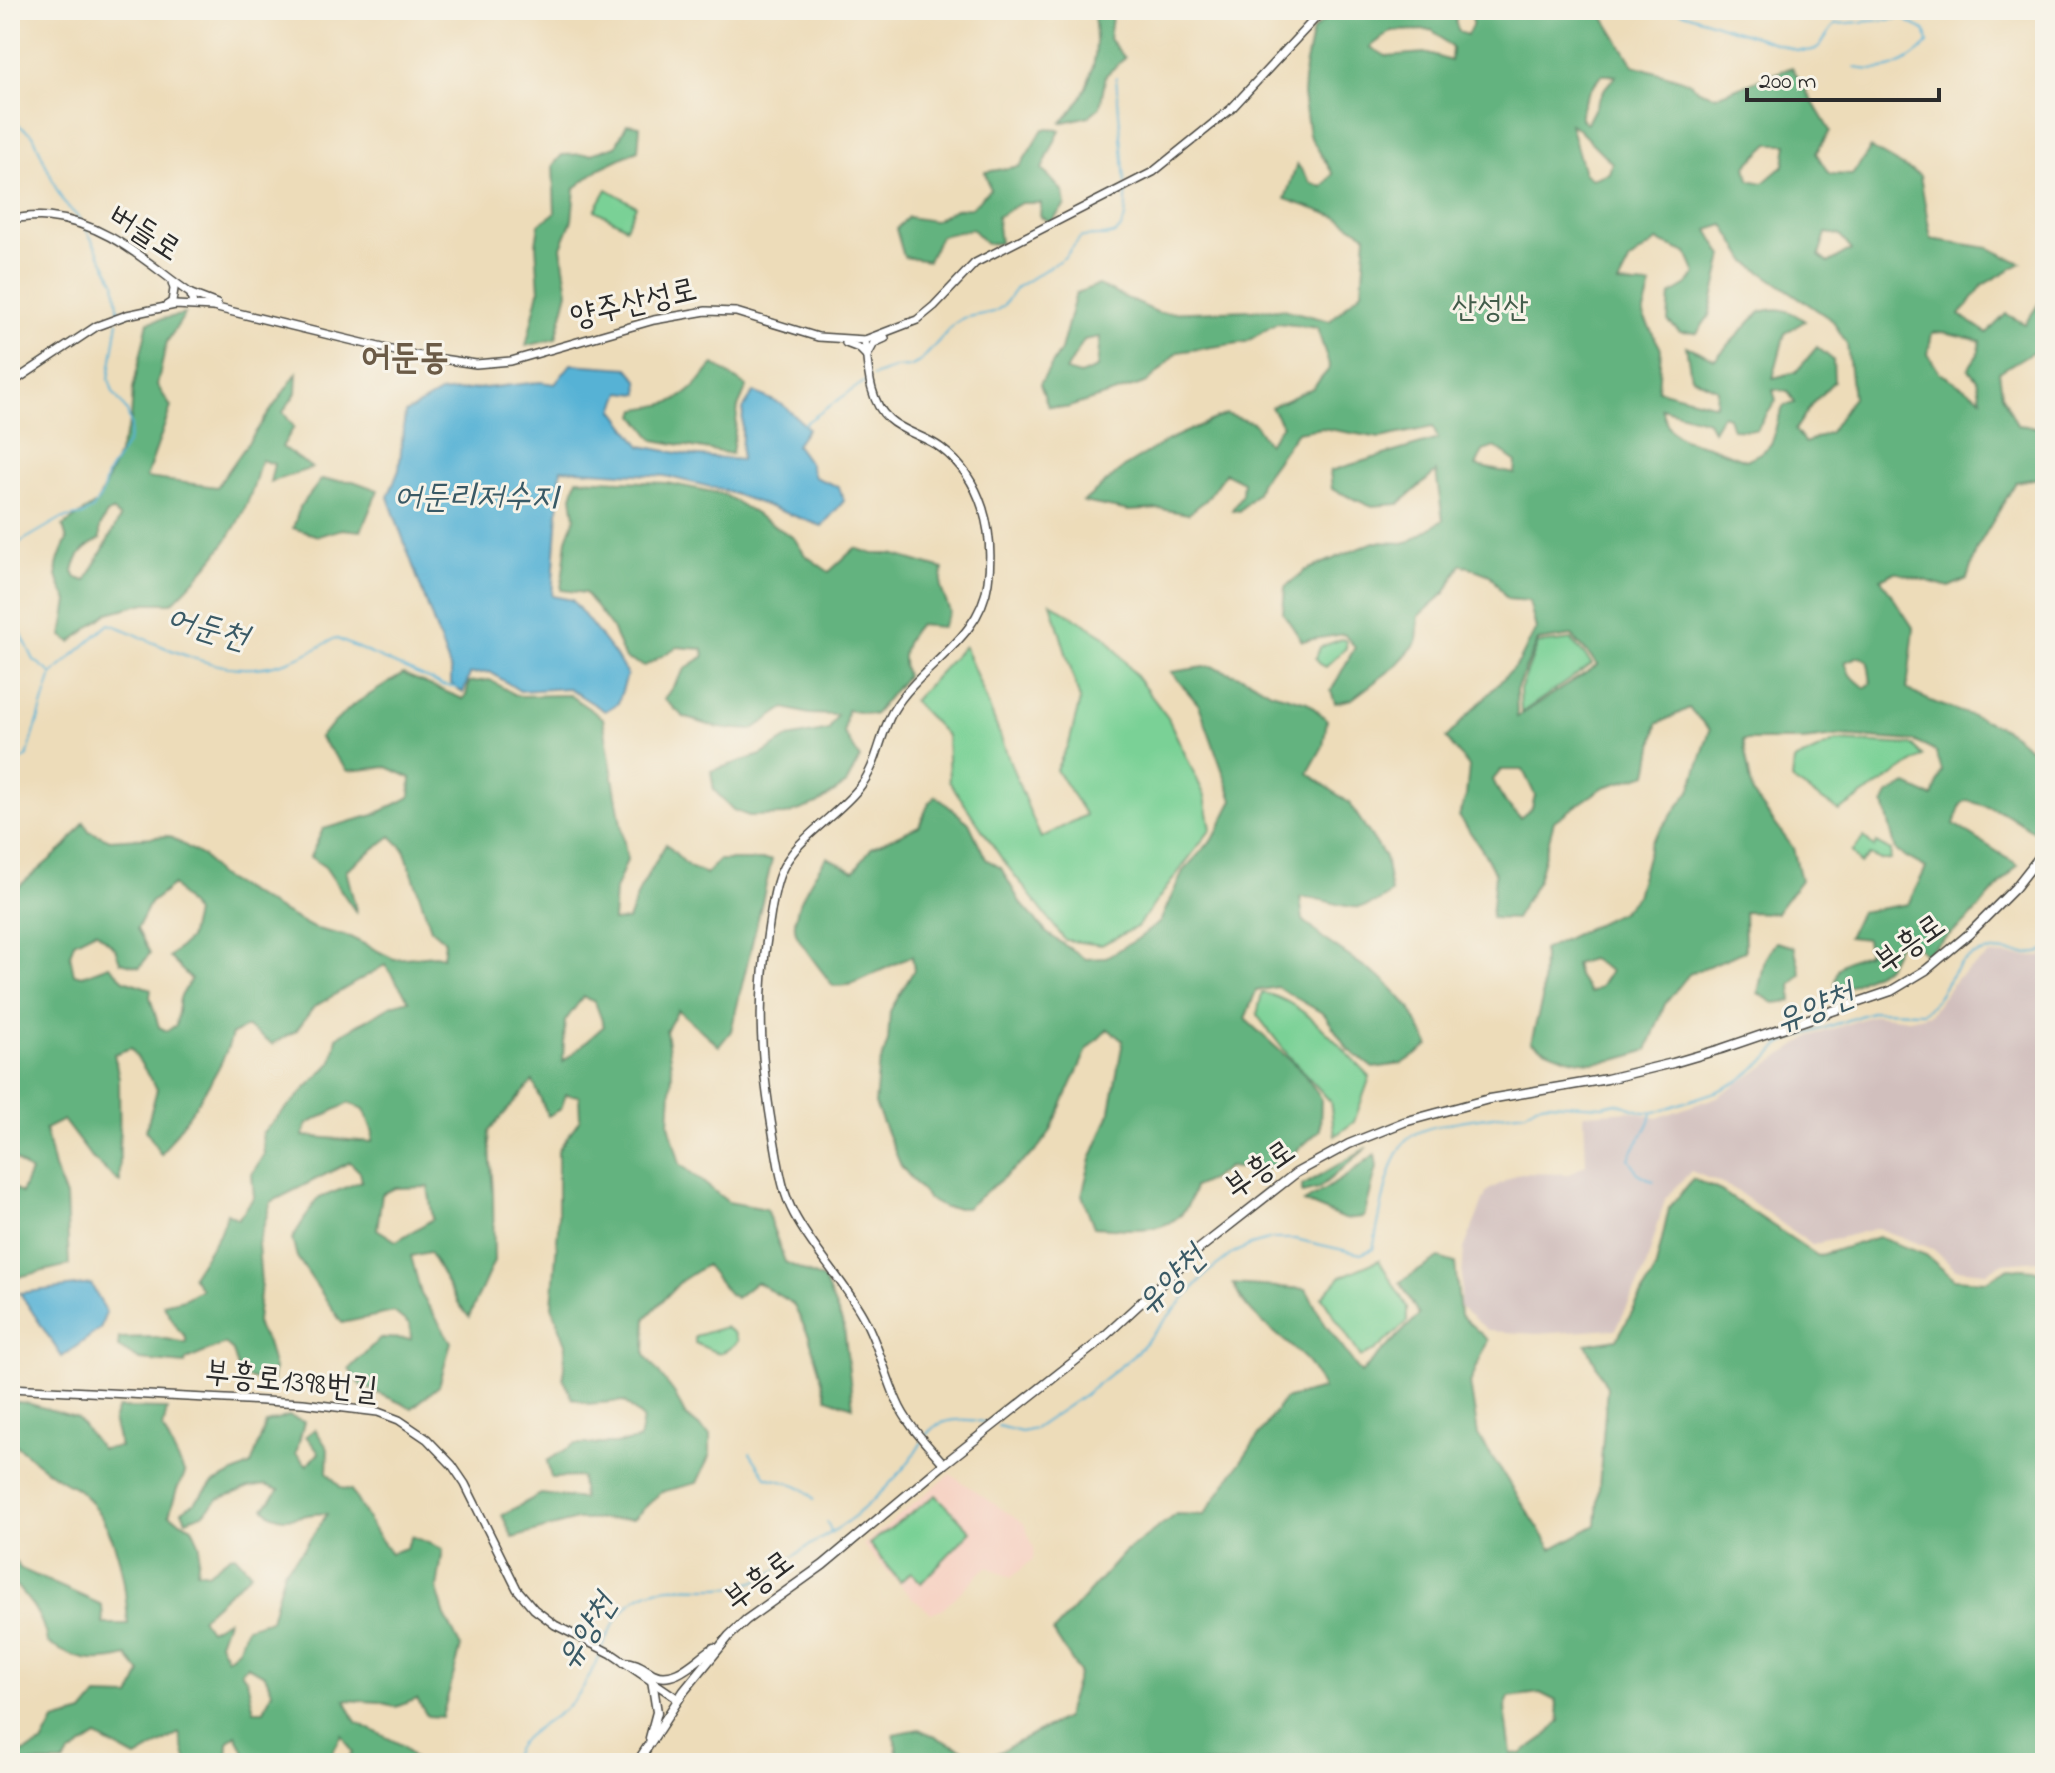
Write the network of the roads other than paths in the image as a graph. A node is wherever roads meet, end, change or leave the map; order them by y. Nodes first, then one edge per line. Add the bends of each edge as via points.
1 (1323, 10) edge
2 (10, 219) edge
3 (171, 280) junction
4 (191, 294) junction
5 (193, 305) junction
6 (165, 306) junction
7 (233, 312) junction
8 (901, 328) junction
9 (825, 338) junction
10 (865, 340) junction
11 (867, 356) junction
12 (10, 384) edge
13 (2045, 850) edge
14 (10, 1388) edge
15 (944, 1464) junction
16 (722, 1644) junction
17 (624, 1662) junction
18 (652, 1680) junction
19 (678, 1699) junction
20 (644, 1751) junction
21 (637, 1763) edge

1 - 8 street, 양주산성로 via 1231,109 1153,172 975,263 934,306
2 - 3 street, 버들로 via 47,216 108,233
3 - 4 street, 버들로
3 - 6 street via 172,302
4 - 5 street, 버들로
4 - 7 street
5 - 6 street, 양주산성로
5 - 7 street, 양주산성로
6 - 12 street, 양주산성로 via 91,329
7 - 9 street, 양주산성로 via 400,352 476,364 511,361 654,320 706,311 736,312
8 - 10 street, 양주산성로
8 - 11 street via 874,343
9 - 10 street, 양주산성로
9 - 11 street via 856,346
10 - 11 street
11 - 15 street via 871,383 889,419 939,446 968,475 986,518 988,584 967,632 894,711 873,767 859,788 786,861 776,886 763,959 762,1062 783,1191 866,1321 898,1404
13 - 15 main road, 부흥로 via 1969,934 1891,991 1673,1063 1489,1099 1404,1122 1321,1158 1241,1214 1101,1340
14 - 17 street, 부흥로1398번길 via 289,1402 365,1410 399,1420 452,1465 520,1594 548,1620
15 - 16 main road, 부흥로 via 813,1573 766,1603
16 - 17 main road via 671,1677
16 - 19 main road, 부흥로
17 - 18 street, 부흥로1398번길
18 - 19 street, 부흥로1398번길
18 - 20 main road via 657,1712
19 - 20 main road, 부흥로
20 - 21 main road, 부흥로

